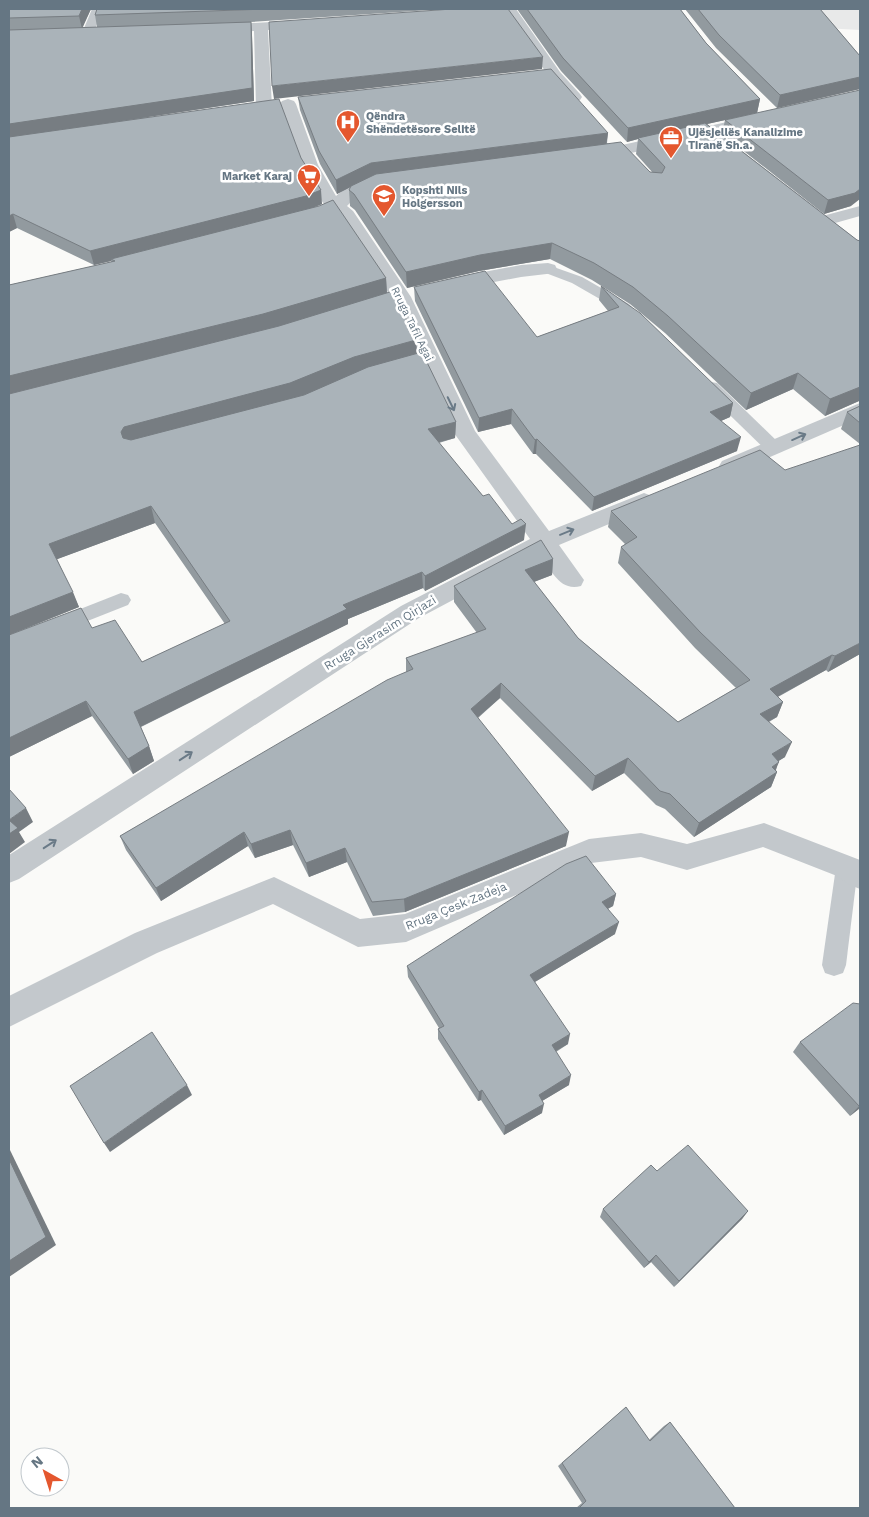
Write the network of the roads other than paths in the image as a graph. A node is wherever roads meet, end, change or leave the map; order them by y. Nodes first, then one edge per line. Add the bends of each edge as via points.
1 (97, 9) edge
2 (510, 9) edge
3 (490, 11) edge
4 (321, 23) edge
5 (261, 28) junction
6 (203, 30) edge
7 (83, 33) joint
8 (107, 33) edge
9 (555, 75) junction
10 (535, 77) edge
11 (306, 102) edge
12 (760, 103) dead end
13 (288, 104) junction
14 (264, 107) junction
15 (586, 109) edge
16 (245, 110) edge
17 (707, 132) junction
18 (610, 136) dead end
19 (722, 144) edge
20 (622, 150) junction
21 (574, 156) edge
22 (635, 163) edge
23 (400, 179) edge
24 (336, 207) junction
25 (806, 210) edge
26 (860, 211) edge
27 (821, 222) junction
28 (288, 223) edge
29 (836, 234) edge
30 (548, 269) joint
31 (418, 293) junction
32 (380, 303) edge
33 (637, 318) edge
34 (698, 376) edge
35 (860, 410) edge
36 (774, 448) junction
37 (709, 474) edge
38 (663, 493) edge
39 (543, 542) junction
40 (572, 580) dead end
41 (121, 600) dead end
42 (9, 645) edge
43 (9, 870) edge
44 (854, 871) edge
45 (834, 965) dead end
46 (9, 1012) edge

1 - 7 lane
2 - 3 street
2 - 9 street
4 - 5 street
5 - 6 street
5 - 14 street
7 - 8 street
9 - 10 street
9 - 15 street
11 - 13 street
12 - 17 street via 774,116
13 - 14 street
13 - 24 street, Rruga Tafil Agai via 312,173
14 - 16 street
17 - 19 street
17 - 20 street
18 - 20 street
20 - 21 street
20 - 22 lane
23 - 24 street via 372,184 345,197
24 - 28 street
24 - 31 street, Rruga Tafil Agai
25 - 27 street
26 - 27 street
27 - 29 street
30 - 31 street via 485,277
30 - 33 lane via 577,280
31 - 32 street
31 -> 39 street, Rruga Tafil Agai via 420,362 465,433
34 - 36 lane
36 -> 35 street
36 - 37 street
39 -> 38 street, Rruga Gjerasim Qirjazi
39 - 40 street, Rruga Tafil Agai
43 -> 39 street, Rruga Gjerasim Qirjazi via 410,612
41 - 42 lane
44 - 45 lane
44 - 46 street, Rruga Çesk Zadeja via 764,834 687,857 641,845 589,851 406,928 358,933 274,890 146,943

